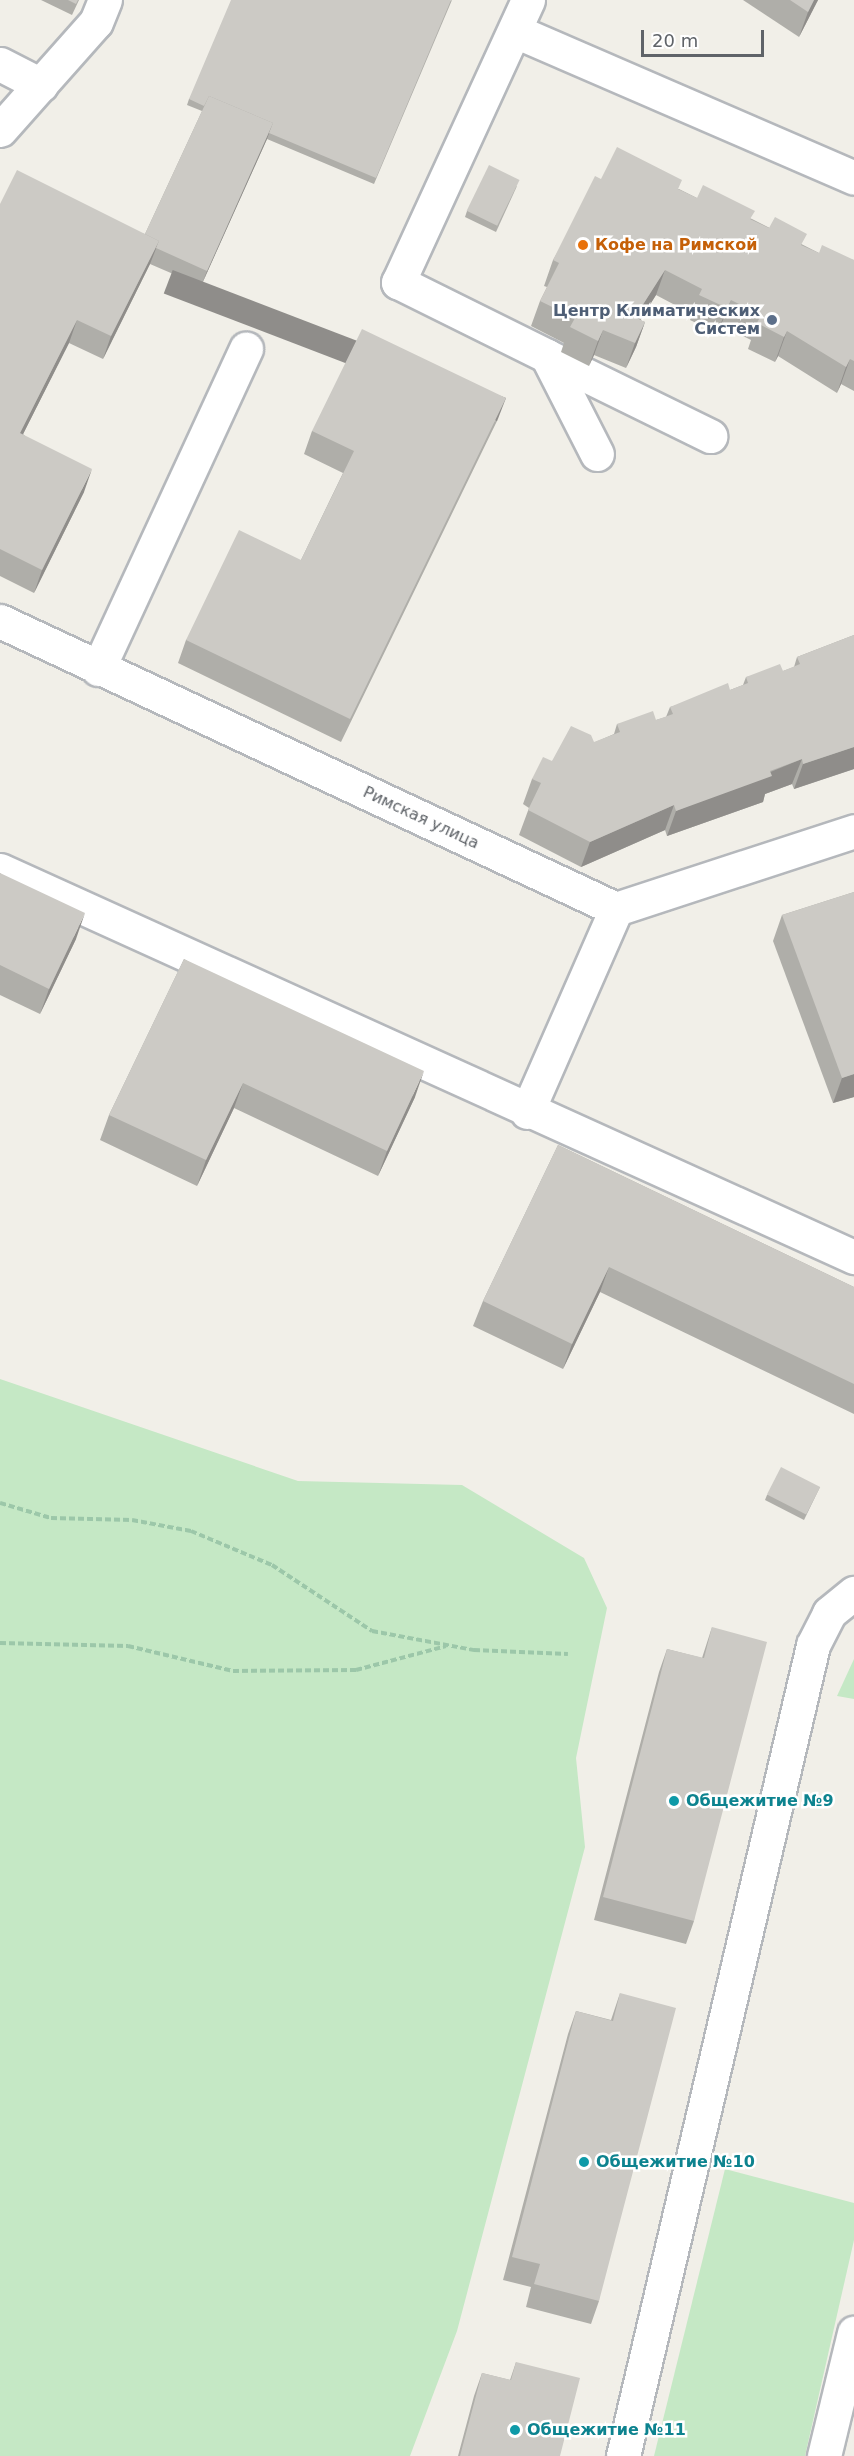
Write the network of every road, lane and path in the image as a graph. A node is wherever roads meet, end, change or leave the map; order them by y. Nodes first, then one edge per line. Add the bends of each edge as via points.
1 (105, 0) edge
2 (528, 0) edge
3 (515, 30) junction
4 (0, 64) edge
5 (41, 85) junction
6 (0, 130) edge
7 (854, 178) edge
8 (246, 349) dead end
9 (547, 356) junction
10 (710, 436) dead end
11 (597, 454) dead end
12 (0, 621) edge
13 (98, 669) junction
14 (854, 831) edge
15 (0, 870) edge
16 (616, 909) junction
17 (526, 1112) junction
18 (854, 1257) edge
19 (0, 1503) edge
20 (854, 1593) edge
21 (0, 1643) edge
22 (449, 1645) junction
23 (568, 1654) dead end
24 (854, 2333) edge
25 (623, 2456) edge
26 (824, 2456) edge

1 - 5 street via 96,22
2 - 3 street
3 - 7 street
3 - 9 street via 398,282
4 - 5 street
5 - 6 street
8 - 13 street
9 - 10 street
9 - 11 street
12 - 13 street, Римская улица
13 - 16 street, Римская улица
14 - 16 street
15 - 17 street
16 - 17 street
17 - 18 street
19 - 22 path via 51,1518 132,1520 191,1531 272,1566 372,1631
20 - 25 street via 829,1613 813,1645
21 - 22 path via 128,1646 233,1671 356,1670
22 - 23 path
24 - 26 street

